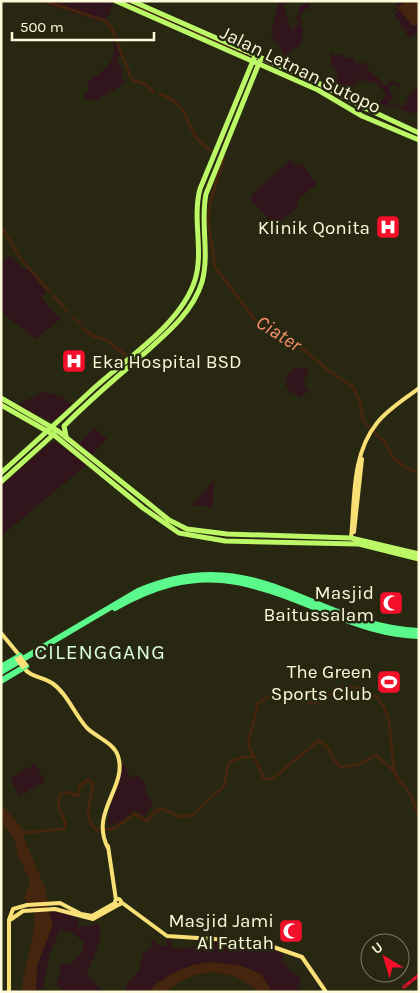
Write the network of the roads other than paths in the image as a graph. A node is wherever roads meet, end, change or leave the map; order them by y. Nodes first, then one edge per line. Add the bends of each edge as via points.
1 (116, 1) edge
2 (132, 1) edge
3 (179, 24) junction
4 (255, 60) junction
5 (237, 98) junction
6 (243, 103) junction
7 (419, 132) edge
8 (221, 135) junction
9 (228, 138) junction
10 (419, 140) edge
11 (200, 189) junction
12 (207, 191) junction
13 (419, 390) edge
14 (1, 398) edge
15 (1, 406) edge
16 (64, 416) junction
17 (69, 421) junction
18 (33, 422) junction
19 (53, 431) junction
20 (66, 437) junction
21 (39, 442) junction
22 (1, 474) edge
23 (1, 482) edge
24 (182, 527) junction
25 (180, 534) junction
26 (291, 536) junction
27 (352, 539) junction
28 (291, 542) junction
29 (419, 554) edge
30 (419, 559) edge
31 (419, 631) edge
32 (1, 633) edge
33 (419, 636) edge
34 (17, 656) junction
35 (3, 666) edge
36 (26, 669) junction
37 (1, 672) edge
38 (3, 679) edge
39 (118, 901) junction
40 (10, 920) junction
41 (9, 992) edge
42 (326, 992) edge

1 - 3 main road, Jalan Letnan Sutopo
2 - 3 main road, Jalan Letnan Sutopo
3 - 4 main road, Jalan Letnan Sutopo
4 - 5 main road
4 - 6 main road
4 - 7 main road, Jalan Letnan Sutopo via 267,61 316,82
4 - 10 main road, Jalan Letnan Sutopo via 321,91 362,116
5 - 6 main road via 245,90
5 - 8 main road
6 - 9 main road
8 - 9 main road via 226,134
8 - 11 main road
9 - 12 main road
11 - 12 main road
11 - 16 main road via 197,207 199,261 188,297 174,315
12 - 17 main road via 203,218 205,262 201,284 192,304 169,331
13 - 27 main road via 378,424 369,437 357,467
14 - 19 main road
15 - 18 main road
16 - 17 main road
16 - 19 main road
17 - 20 main road via 64,426
18 - 19 main road
18 - 21 main road via 40,432
19 - 20 main road
19 - 21 main road
19 - 25 main road via 143,508
20 - 24 main road via 134,493
21 - 22 main road
21 - 23 main road
24 - 25 main road
24 - 26 main road via 227,534
25 - 28 main road via 225,541
26 - 27 main road
26 - 28 main road
27 - 29 main road
28 - 30 main road via 359,544
31 - 37 highway via 383,627 356,619 258,580 229,575 192,575 138,591
32 - 34 main road
33 - 38 highway via 373,629 257,585 218,579 193,580 140,595
34 - 35 highway
34 - 36 main road, bridge
36 - 38 highway
36 - 39 main road via 53,684 87,728 112,747 118,756 118,782 104,811
39 - 40 main road via 93,920 55,909 29,910 17,913
39 - 40 main road via 92,916 60,903 27,905 13,909
39 - 42 main road via 169,937 259,942 302,957
40 - 41 main road

